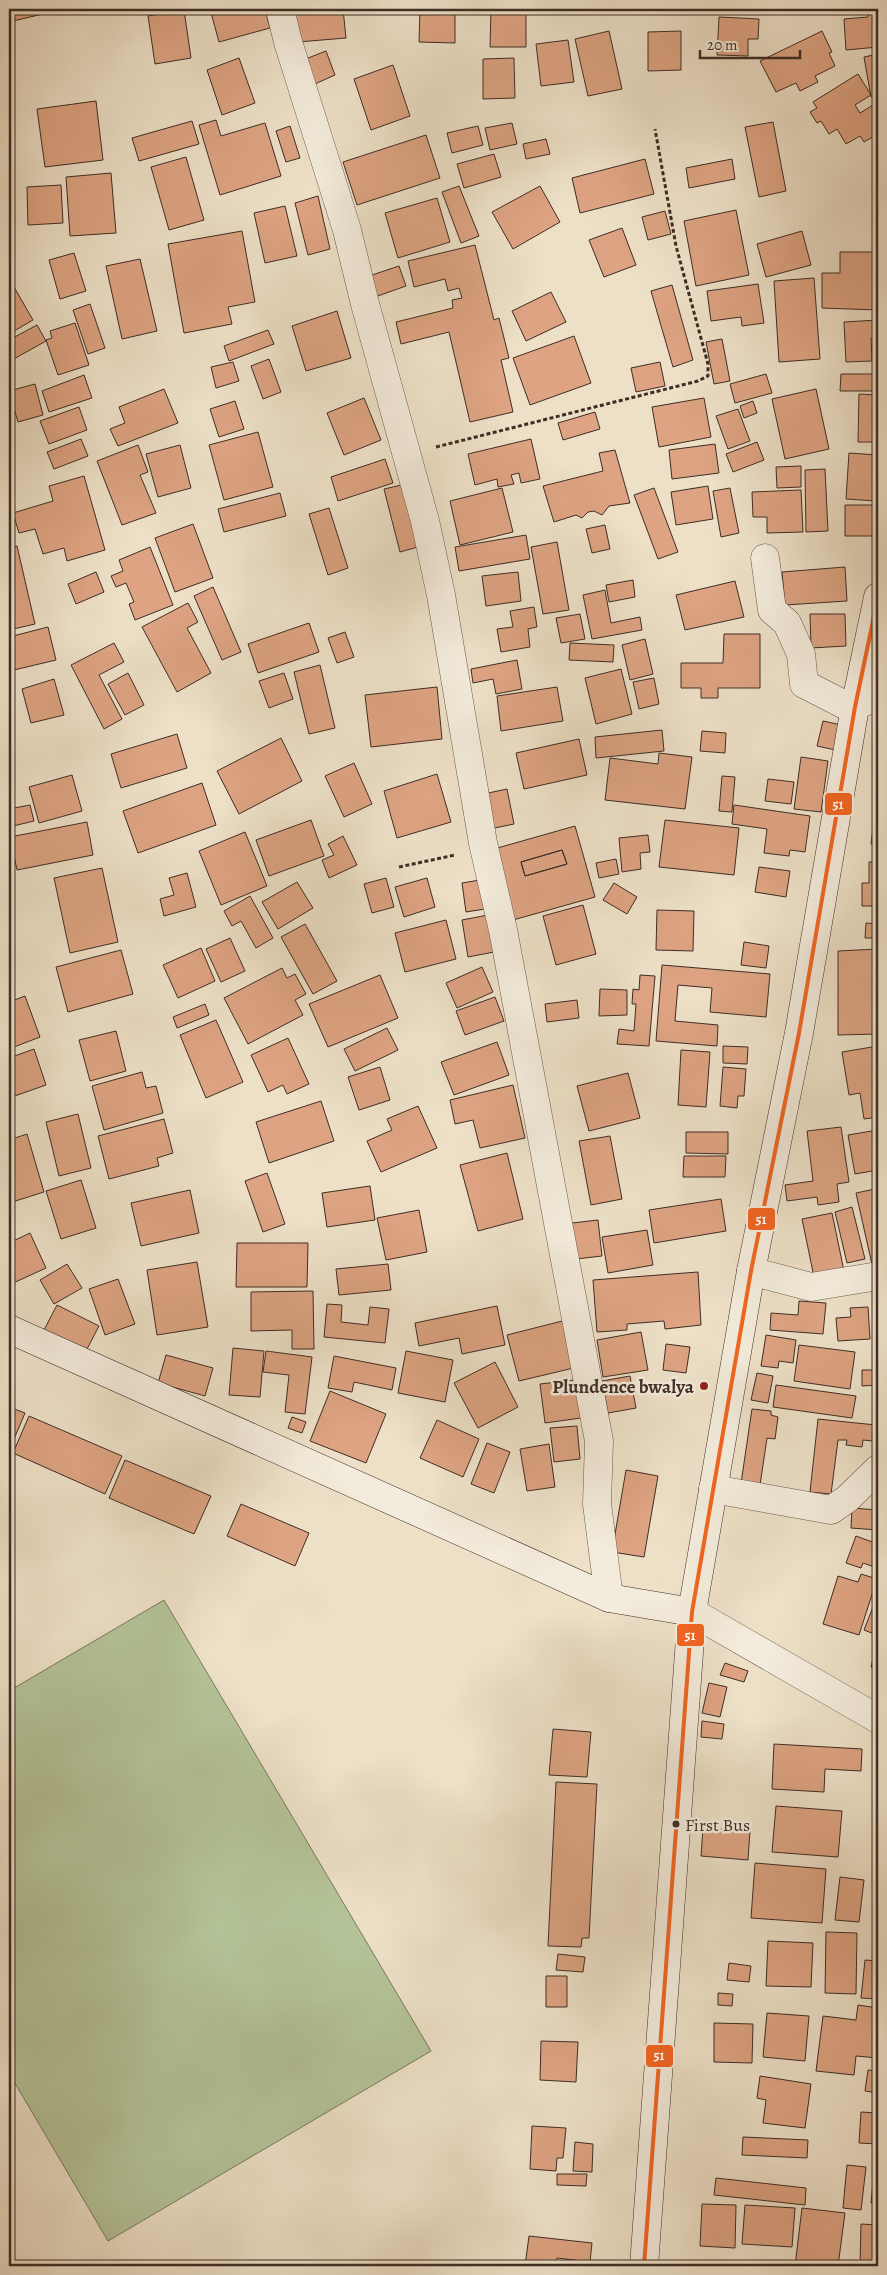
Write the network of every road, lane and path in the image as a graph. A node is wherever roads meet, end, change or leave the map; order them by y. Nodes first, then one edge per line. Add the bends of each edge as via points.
1 (280, 9) edge
2 (655, 129) dead end
3 (406, 455) junction
4 (764, 558) dead end
5 (878, 597) edge
6 (867, 701) edge
7 (484, 843) junction
8 (399, 867) dead end
9 (751, 1271) junction
10 (878, 1278) edge
11 (9, 1329) edge
12 (878, 1469) edge
13 (713, 1489) junction
14 (609, 1598) junction
15 (692, 1612) junction
16 (878, 1719) edge
17 (644, 2266) edge

1 - 3 street via 347,230
2 - 3 path via 676,246 708,364 708,376
3 - 7 street via 441,595
4 - 6 street via 772,610 787,622 801,654 804,684 850,708
5 - 6 street
6 - 9 street
7 - 8 path via 466,852
7 - 14 street via 599,1441 597,1504
9 - 10 street via 811,1287
9 - 13 street
11 - 14 street
12 - 13 street via 831,1510
13 - 15 street
14 - 15 street
15 - 16 street
15 - 17 street

